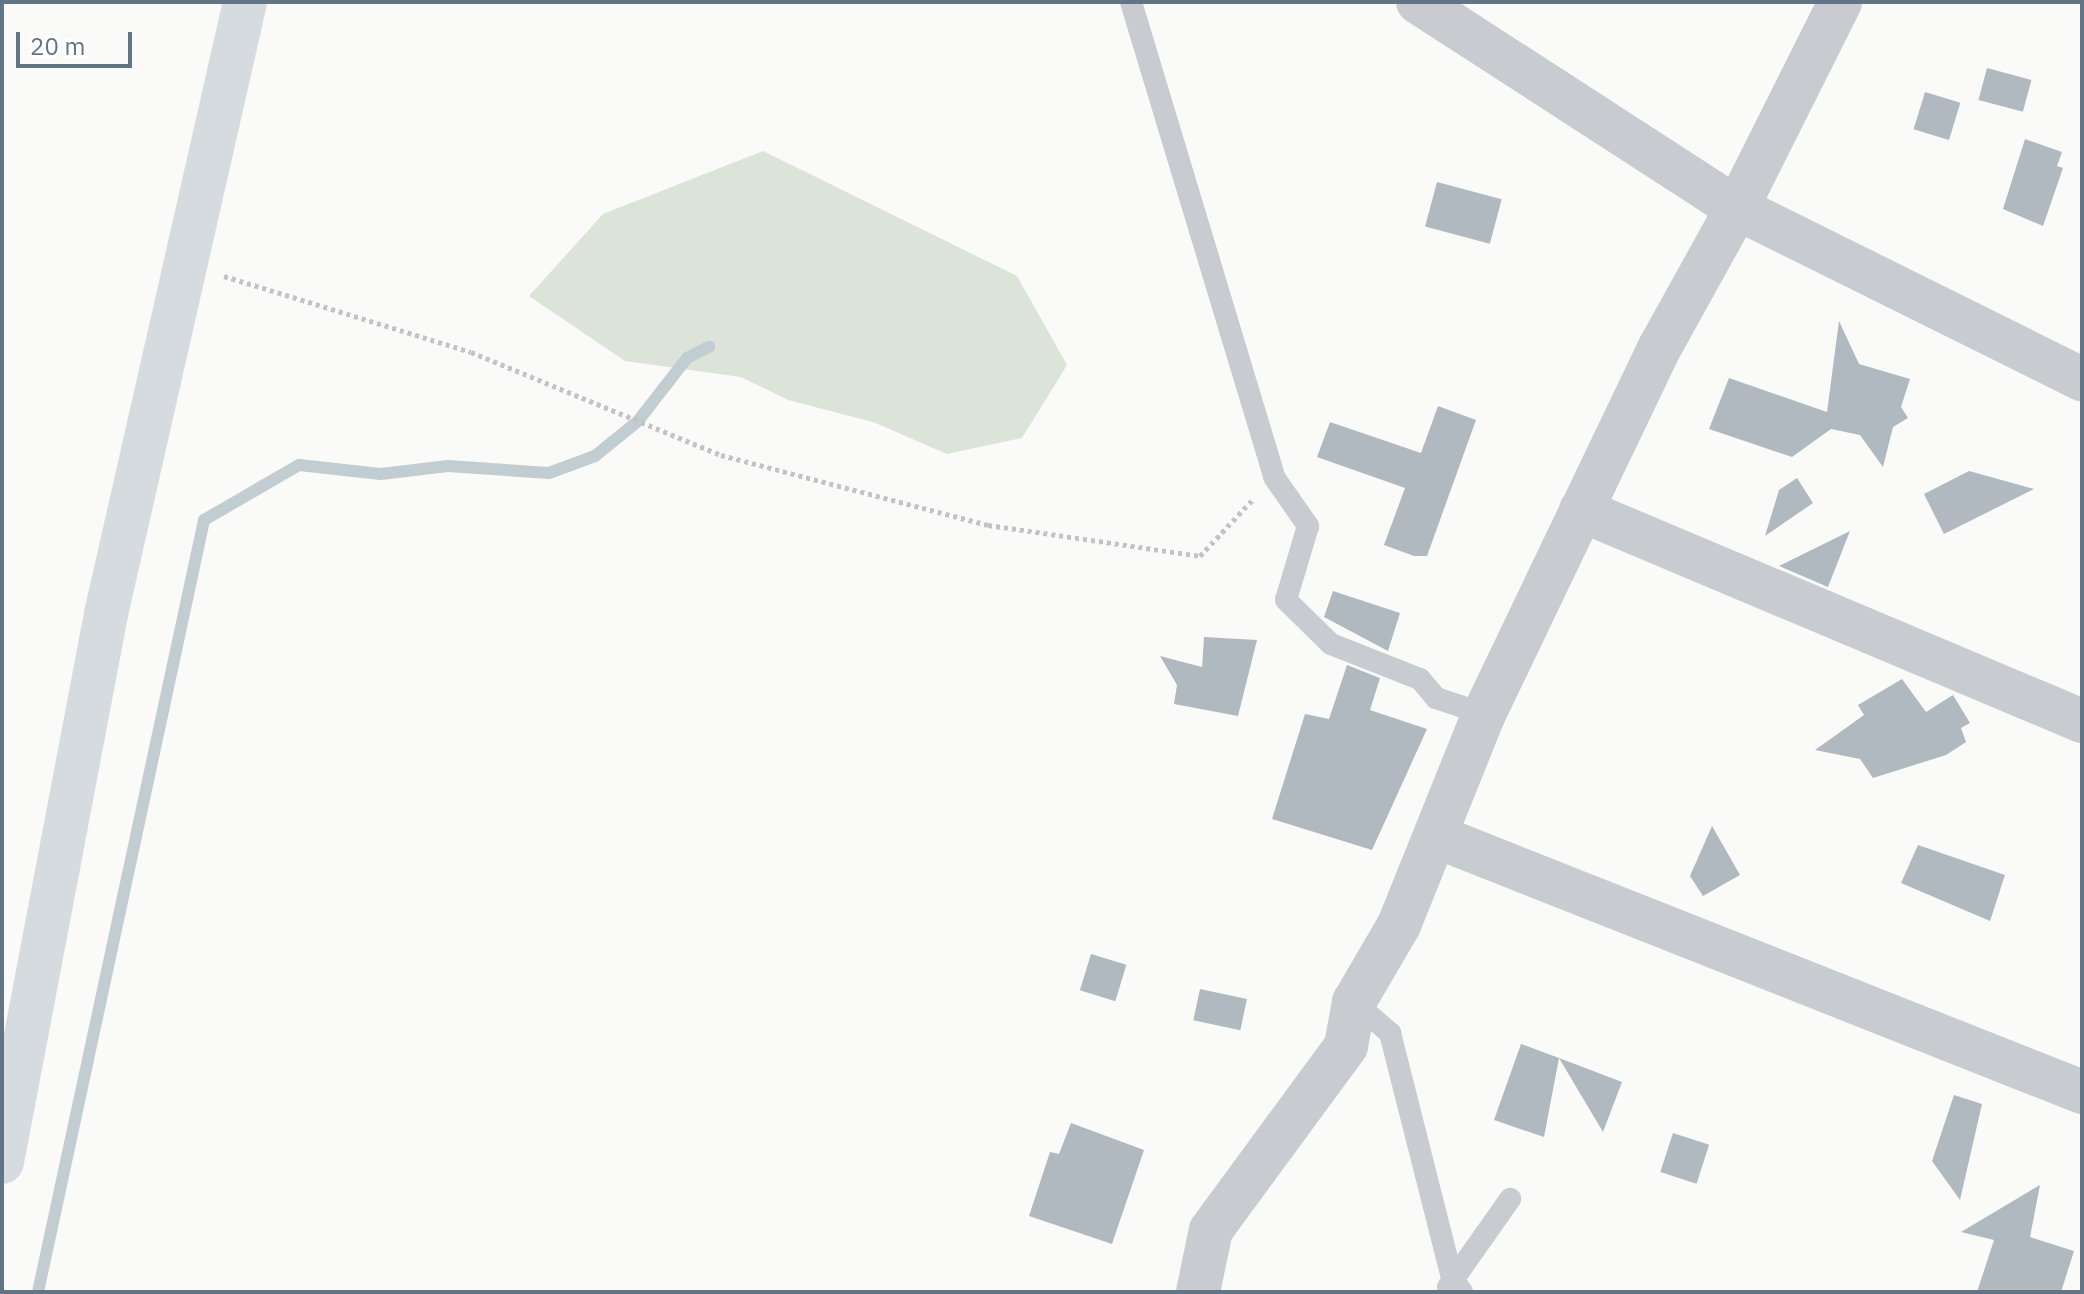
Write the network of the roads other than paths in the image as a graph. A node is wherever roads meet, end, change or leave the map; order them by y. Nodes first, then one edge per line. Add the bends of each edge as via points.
1 (245, 2) edge
2 (1131, 2) edge
3 (1418, 2) edge
4 (1840, 2) edge
5 (1737, 208) junction
6 (2082, 379) edge
7 (1581, 510) junction
8 (1484, 714) junction
9 (2082, 721) edge
10 (1438, 837) junction
11 (1354, 1002) junction
12 (2082, 1092) edge
13 (2, 1162) edge
14 (1510, 1199) dead end
15 (1453, 1287) edge
16 (1198, 1292) edge

1 - 13 highway via 106,614
2 - 8 lane via 1274,477 1308,526 1286,600 1331,644 1420,679 1436,698
3 - 5 street
4 - 5 street
5 - 6 street
5 - 7 street via 1660,347
7 - 8 street
7 - 9 street
8 - 10 street
10 - 11 street via 1399,925
10 - 12 street
11 - 15 lane via 1390,1033
11 - 16 street via 1346,1046 1211,1230
14 - 15 lane

